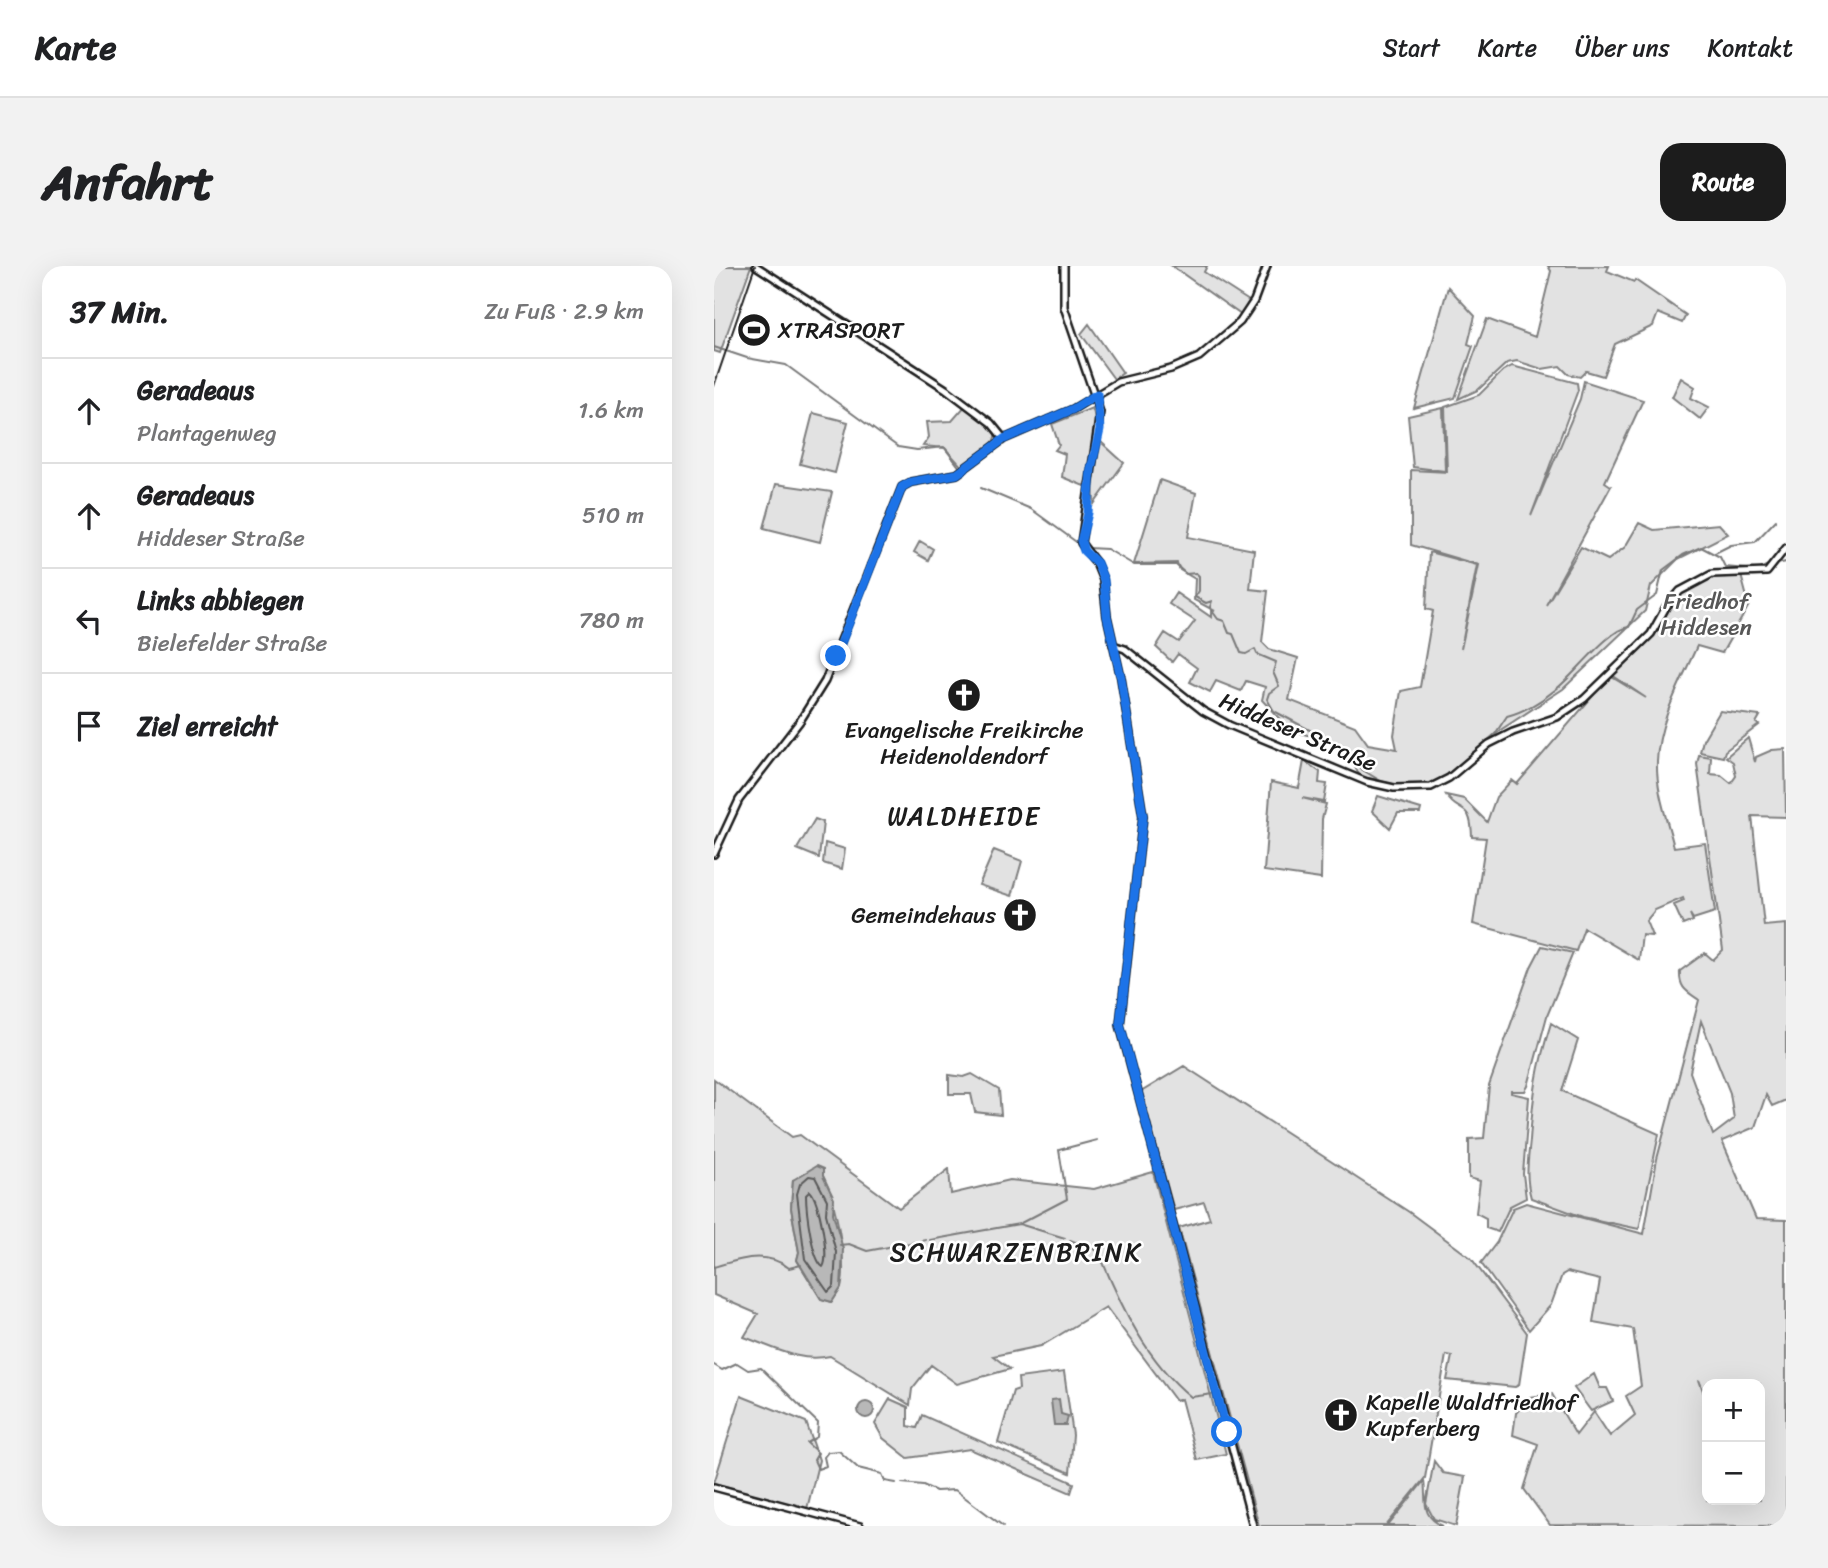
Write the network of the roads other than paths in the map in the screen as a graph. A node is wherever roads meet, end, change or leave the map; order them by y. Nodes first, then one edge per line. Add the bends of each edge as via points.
1 (756, 266) edge
2 (1064, 266) edge
3 (1267, 266) edge
4 (1097, 394) junction
5 (1004, 439) junction
6 (1786, 548) edge
7 (1113, 645) junction
8 (714, 854) edge
9 (714, 1487) edge
10 (860, 1526) edge
11 (1253, 1526) edge

1 - 5 main road via 946,389 991,423
2 - 4 main road via 1064,307
3 - 4 main road via 1247,312 1215,346 1171,369 1127,378
4 - 5 main road
4 - 7 main road via 1100,430 1082,546 1104,580
5 - 8 main road via 957,474 911,482 901,489 825,681 739,800
6 - 7 main road, Hiddeser Straße via 1775,564 1760,574 1712,574 1679,591 1657,628 1584,699 1557,717 1489,744 1431,787 1394,788 1367,782 1227,724 1203,711 1125,649
7 - 11 main road via 1143,825 1120,1024
9 - 10 main road

